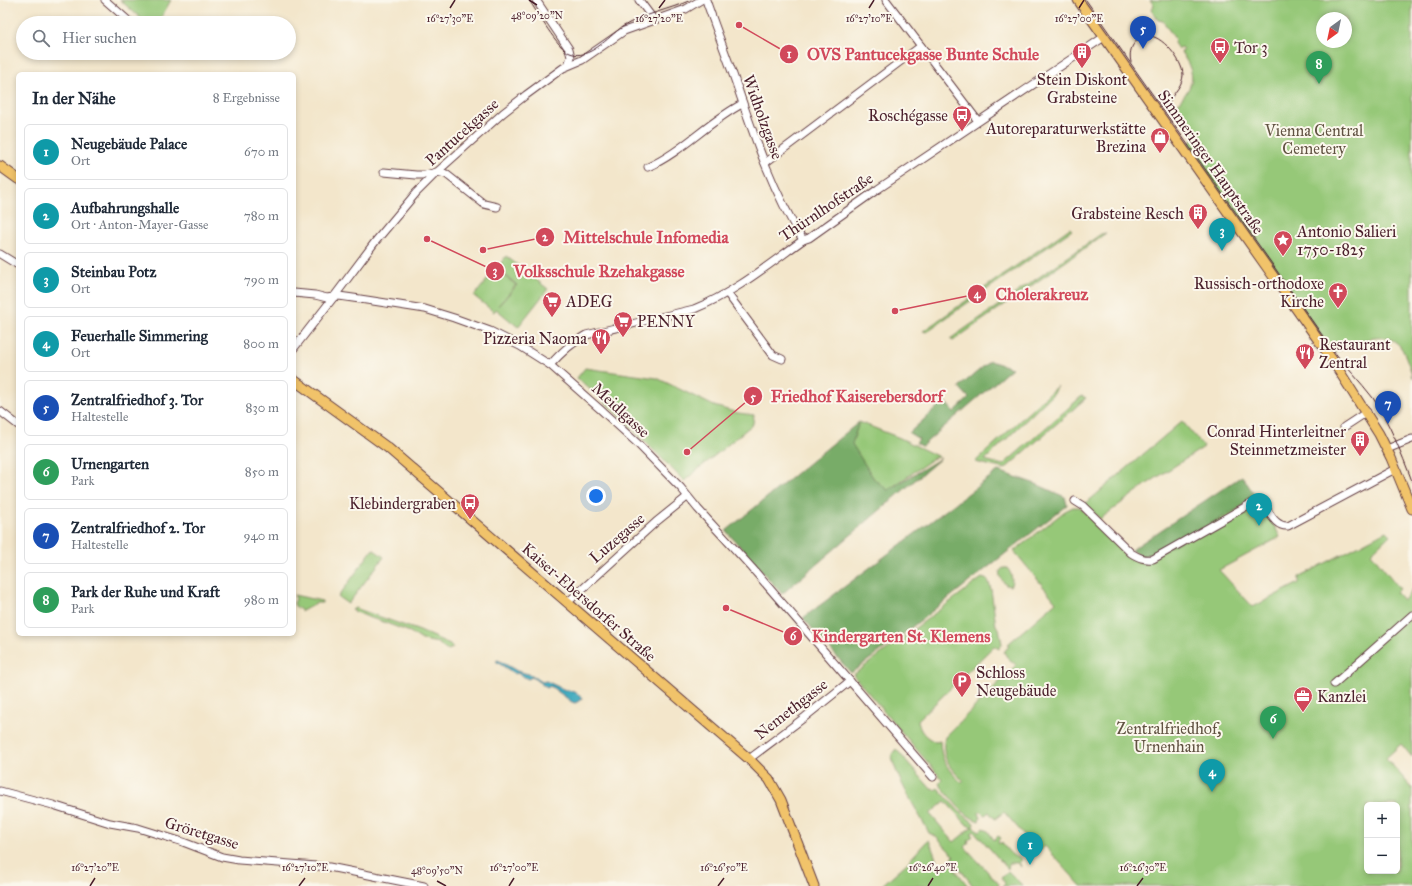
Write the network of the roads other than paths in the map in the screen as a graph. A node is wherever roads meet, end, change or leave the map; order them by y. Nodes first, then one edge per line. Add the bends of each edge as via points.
1 (105, 0) edge
2 (536, 0) edge
3 (639, 0) edge
4 (701, 0) edge
5 (706, 0) edge
6 (886, 0) edge
7 (1078, 0) edge
8 (124, 16) edge
9 (654, 20) junction
10 (1104, 37) junction
11 (921, 46) junction
12 (568, 65) junction
13 (742, 104) junction
14 (978, 121) junction
15 (765, 163) junction
16 (0, 166) edge
17 (648, 167) dead end
18 (384, 172) dead end
19 (437, 172) junction
20 (16, 177) edge
21 (497, 207) dead end
22 (803, 240) junction
23 (0, 254) edge
24 (16, 264) edge
25 (296, 293) edge
26 (727, 293) junction
27 (334, 298) junction
28 (296, 346) edge
29 (782, 359) dead end
30 (550, 365) junction
31 (296, 381) edge
32 (0, 411) edge
33 (1367, 412) junction
34 (16, 423) edge
35 (1344, 427) dead end
36 (1412, 439) edge
37 (1387, 449) junction
38 (1395, 469) junction
39 (687, 497) junction
40 (1075, 502) dead end
41 (1412, 510) edge
42 (567, 603) junction
43 (1412, 615) edge
44 (850, 680) junction
45 (1334, 684) dead end
46 (748, 759) junction
47 (934, 776) dead end
48 (0, 791) edge
49 (424, 886) edge
50 (814, 886) edge

1 - 8 street
2 - 12 street via 569,49 571,57
3 - 9 street
4 - 9 street, Pantucekgasse via 691,7
5 - 13 street, Widholzgasse
6 - 11 street
7 - 10 main road, Simmeringer Hauptstraße
9 - 12 street, Pantucekgasse via 624,31 582,60
10 - 14 street, Thürnlhofstraße
10 - 33 main road, Simmeringer Hauptstraße
11 - 14 street
11 - 15 street
12 - 19 street, Pantucekgasse via 509,109
13 - 15 street, Widholzgasse
13 - 17 street via 661,161
14 - 22 street, Thürnlhofstraße
15 - 22 street, Widholzgasse via 777,192
16 - 20 main road
18 - 19 street via 416,175
19 - 21 street via 446,174 484,204
19 - 27 street, Pantucekgasse via 397,214
22 - 26 street, Thürnlhofstraße
23 - 24 street
25 - 27 street, Meidlgasse
26 - 29 street via 773,355
26 - 30 street, Thürnlhofstraße via 694,309 586,335 568,346
27 - 28 street, Pantucekgasse
27 - 30 street, Meidlgasse via 339,296 425,309 490,331
30 - 39 street, Meidlgasse via 637,443
31 - 42 main road, Kaiser-Ebersdorfer Straße via 388,448
32 - 34 street
33 - 35 street
33 - 37 main road, Simmeringer Hauptstraße
36 - 37 street
37 - 38 main road, Simmeringer Hauptstraße
38 - 40 street via 1288,526 1278,524 1264,505 1252,503 1153,559 1146,560 1131,553 1083,506
38 - 41 main road, Simmeringer Hauptstraße
39 - 42 street, Luzegasse
39 - 44 street, Meidlgasse
42 - 46 main road, Kaiser-Ebersdorfer Straße
43 - 45 street
44 - 46 street, Nemethgasse
44 - 47 street, Meidlgasse
46 - 50 main road, Kaiser-Ebersdorfer Straße via 769,779 781,800
48 - 49 street, Gröretgasse via 183,842 222,857 329,867

